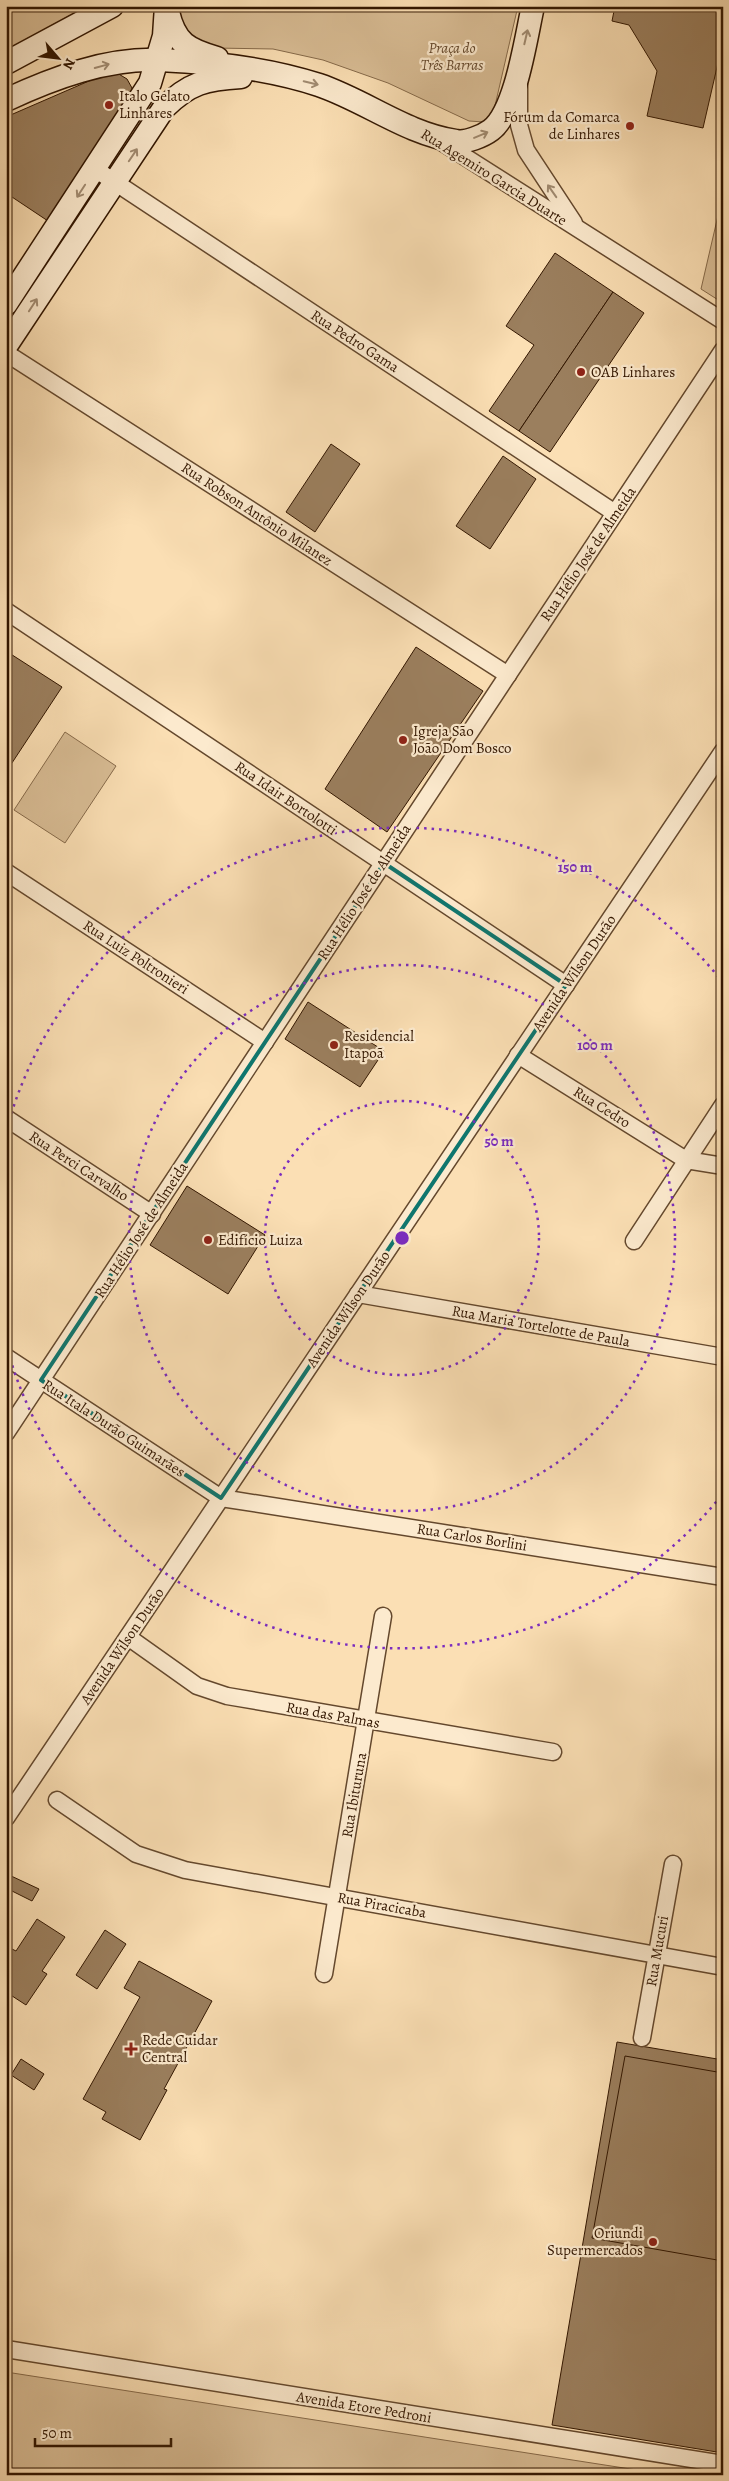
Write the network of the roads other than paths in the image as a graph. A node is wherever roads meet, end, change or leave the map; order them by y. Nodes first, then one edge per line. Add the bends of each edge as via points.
1 (112, 6) edge
2 (166, 6) edge
3 (533, 6) edge
4 (159, 60) junction
5 (6, 63) edge
6 (249, 68) junction
7 (519, 69) junction
8 (273, 74) junction
9 (6, 100) edge
10 (434, 137) junction
11 (95, 170) junction
12 (114, 182) junction
13 (580, 230) junction
14 (6, 304) edge
15 (723, 322) edge
16 (6, 346) edge
17 (723, 350) edge
18 (6, 353) edge
19 (615, 513) junction
20 (6, 611) edge
21 (508, 675) junction
22 (723, 751) edge
23 (384, 863) junction
24 (6, 872) edge
25 (566, 985) junction
26 (265, 1042) junction
27 (518, 1055) junction
28 (723, 1105) edge
29 (6, 1118) edge
30 (686, 1160) junction
31 (723, 1166) edge
32 (152, 1214) junction
33 (634, 1241) dead end
34 (358, 1294) junction
35 (6, 1357) edge
36 (723, 1358) edge
37 (41, 1380) junction
38 (6, 1433) edge
39 (221, 1498) junction
40 (723, 1577) edge
41 (383, 1616) dead end
42 (128, 1637) junction
43 (366, 1721) junction
44 (553, 1752) dead end
45 (57, 1800) dead end
46 (6, 1818) edge
47 (673, 1864) dead end
48 (336, 1897) junction
49 (656, 1955) junction
50 (723, 1967) edge
51 (324, 1974) dead end
52 (642, 2038) dead end
53 (6, 2349) edge
54 (723, 2464) edge

1 - 5 main road
2 - 4 main road
2 - 6 main road via 178,40 205,55
7 -> 3 main road
4 - 6 main road, Rua Agemiro Garcia Duarte
9 -> 4 main road, Rua Agemiro Garcia Duarte via 106,64
4 - 11 main road via 150,83
6 - 8 main road, Rua Agemiro Garcia Duarte
10 -> 7 main road via 459,142 490,131 506,112
13 -> 7 street via 526,150 519,125
8 -> 10 main road, Rua Agemiro Garcia Duarte via 319,85
12 -> 8 main road via 164,108 180,92 198,83
10 - 13 street, Rua Agemiro Garcia Duarte
11 - 12 street, Rua Pedro Gama
11 -> 14 main road
16 -> 12 main road
12 - 19 street, Rua Pedro Gama
13 - 15 street, Rua Agemiro Garcia Duarte
17 - 19 street, Rua Hélio José de Almeida
18 - 21 street, Rua Robson Antônio Milanez
19 - 21 street, Rua Hélio José de Almeida
20 - 23 street, Rua Idair Bortolotti
21 - 23 street, Rua Hélio José de Almeida
22 - 25 street, Avenida Wilson Durão
23 - 25 street, Rua Idair Bortolotti
23 - 26 street, Rua Hélio José de Almeida
24 - 26 street, Rua Luiz Poltronieri
25 - 27 street, Avenida Wilson Durão
26 - 32 street, Rua Hélio José de Almeida
27 - 30 street, Rua Cedro
27 - 34 street, Avenida Wilson Durão
28 - 30 street
29 - 32 street, Rua Perci Carvalho
30 - 31 street
30 - 33 street
32 - 37 street, Rua Hélio José de Almeida
34 - 36 street, Rua Maria Tortelotte de Paula
34 - 39 street, Avenida Wilson Durão
35 - 37 street, Rua Itala Durão Guimarães
37 - 38 street, Rua Hélio José de Almeida
37 - 39 street, Rua Itala Durão Guimarães
39 - 40 street, Rua Carlos Borlini
39 - 42 street, Avenida Wilson Durão
41 - 43 street, Rua Ibituruna
42 - 43 street, Rua das Palmas via 197,1686 228,1696
42 - 46 street, Avenida Wilson Durão
43 - 44 street, Rua das Palmas
43 - 48 street, Rua Ibituruna
45 - 48 street, Rua Piracicaba via 136,1854 185,1870
47 - 49 street, Rua Mucuri
48 - 49 street, Rua Piracicaba
48 - 51 street, Rua Ibituruna
49 - 50 street, Rua Piracicaba
49 - 52 street, Rua Mucuri
53 - 54 street, Avenida Etore Pedroni

